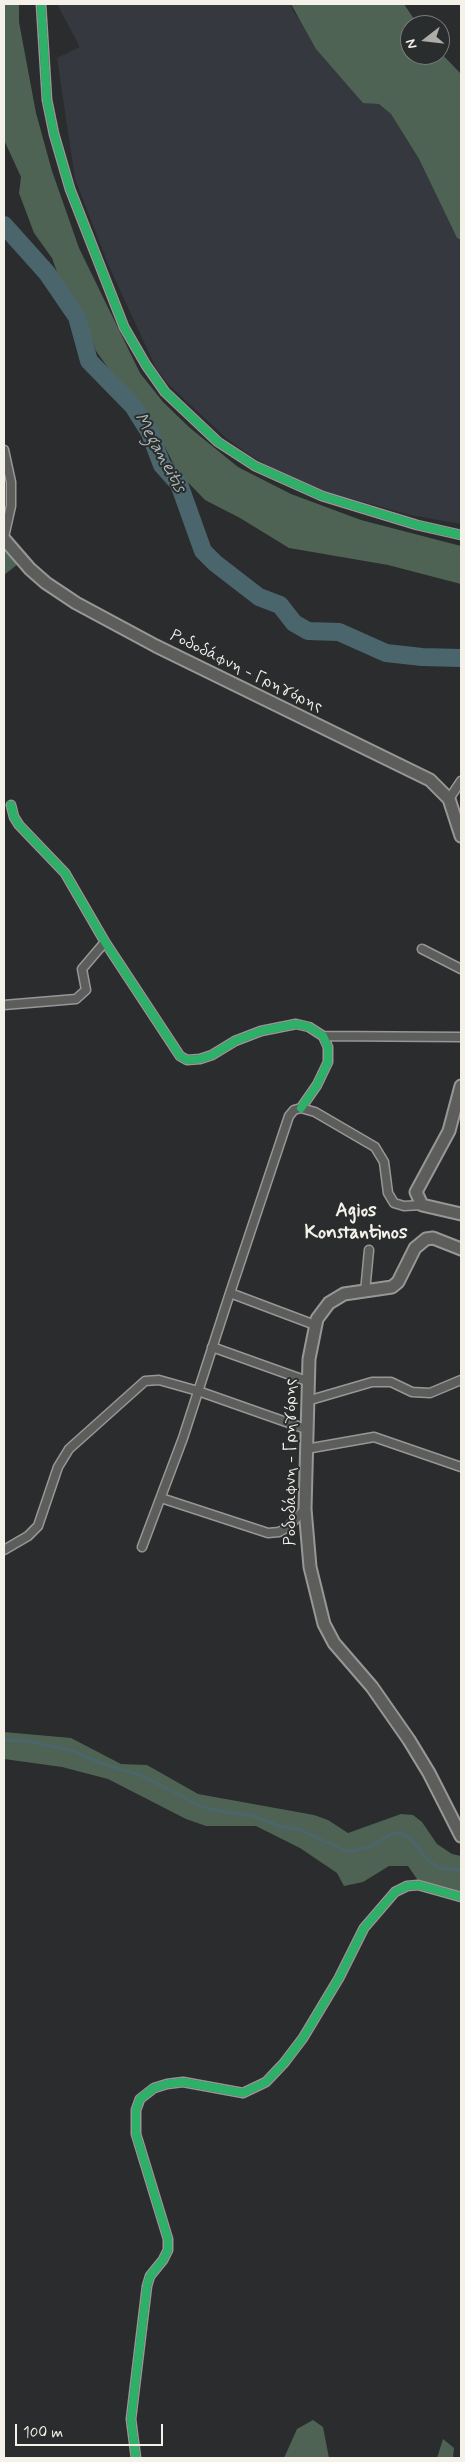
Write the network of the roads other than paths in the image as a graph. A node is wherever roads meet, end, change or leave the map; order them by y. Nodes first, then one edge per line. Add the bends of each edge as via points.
1 (41, 4) edge
2 (4, 450) edge
3 (461, 535) edge
4 (4, 538) edge
5 (461, 781) edge
6 (449, 799) junction
7 (11, 805) dead end
8 (461, 836) edge
9 (105, 942) junction
10 (422, 949) dead end
11 (461, 969) edge
12 (4, 1005) edge
13 (323, 1036) junction
14 (461, 1037) edge
15 (461, 1086) edge
16 (302, 1108) junction
17 (422, 1205) junction
18 (461, 1214) edge
19 (461, 1249) edge
20 (369, 1250) dead end
21 (365, 1292) junction
22 (230, 1293) junction
23 (315, 1325) junction
24 (212, 1347) junction
25 (461, 1380) edge
26 (307, 1381) junction
27 (198, 1391) junction
28 (307, 1401) junction
29 (306, 1429) junction
30 (306, 1449) junction
31 (461, 1467) edge
32 (161, 1498) junction
33 (305, 1509) junction
34 (142, 1547) dead end
35 (4, 1550) edge
36 (461, 1836) edge
37 (461, 1897) edge
38 (136, 2458) edge

1 - 3 street via 47,100 70,189 116,310 141,357 165,392 218,442 255,466 331,499
2 - 4 street via 12,506
4 - 6 main road, Ροδοδάφνη - Γρηγόρης via 41,578 76,603 156,646 430,780
5 - 6 street
6 - 8 main road, Ροδοδάφνη - Γρηγόρης
7 - 9 street via 19,825 66,873
9 - 12 street via 82,969 86,990 76,999
9 - 13 street via 173,1047 187,1060 212,1055 235,1041 274,1028 296,1024 309,1026
10 - 11 street
13 - 14 street
13 - 16 street via 328,1047 328,1062
15 - 17 main road via 449,1131 416,1192
16 - 17 street via 315,1112 375,1147 384,1162 388,1193 394,1203 399,1206
16 - 22 street via 294,1110 290,1116
17 - 18 main road
19 - 21 main road, Ροδοδάφνη - Γρηγόρης via 433,1238 426,1239 415,1248 398,1282 386,1290
20 - 21 street
21 - 23 main road, Ροδοδάφνη - Γρηγόρης via 344,1294 334,1299
22 - 23 street
22 - 24 street
23 - 26 main road, Ροδοδάφνη - Γρηγόρης
24 - 26 street
24 - 27 street
25 - 28 street via 430,1393 412,1392 391,1382 372,1382
26 - 28 main road, Ροδοδάφνη - Γρηγόρης
27 - 29 street
27 - 32 street
27 - 35 street via 159,1380 139,1384 69,1448 58,1467 38,1526
28 - 29 main road, Ροδοδάφνη - Γρηγόρης
29 - 30 main road, Ροδοδάφνη - Γρηγόρης
30 - 31 street via 374,1437
30 - 33 main road, Ροδοδάφνη - Γρηγόρης
32 - 33 street via 268,1533 288,1527
32 - 34 street
33 - 36 main road, Ροδοδάφνη - Γρηγόρης via 310,1567 324,1624 334,1643 372,1687 409,1740
37 - 38 street via 418,1885 395,1892 364,1928 303,2038 266,2082 243,2092 183,2082 166,2084 154,2088 140,2099 136,2110 136,2134 168,2239 168,2250 147,2286 131,2419

